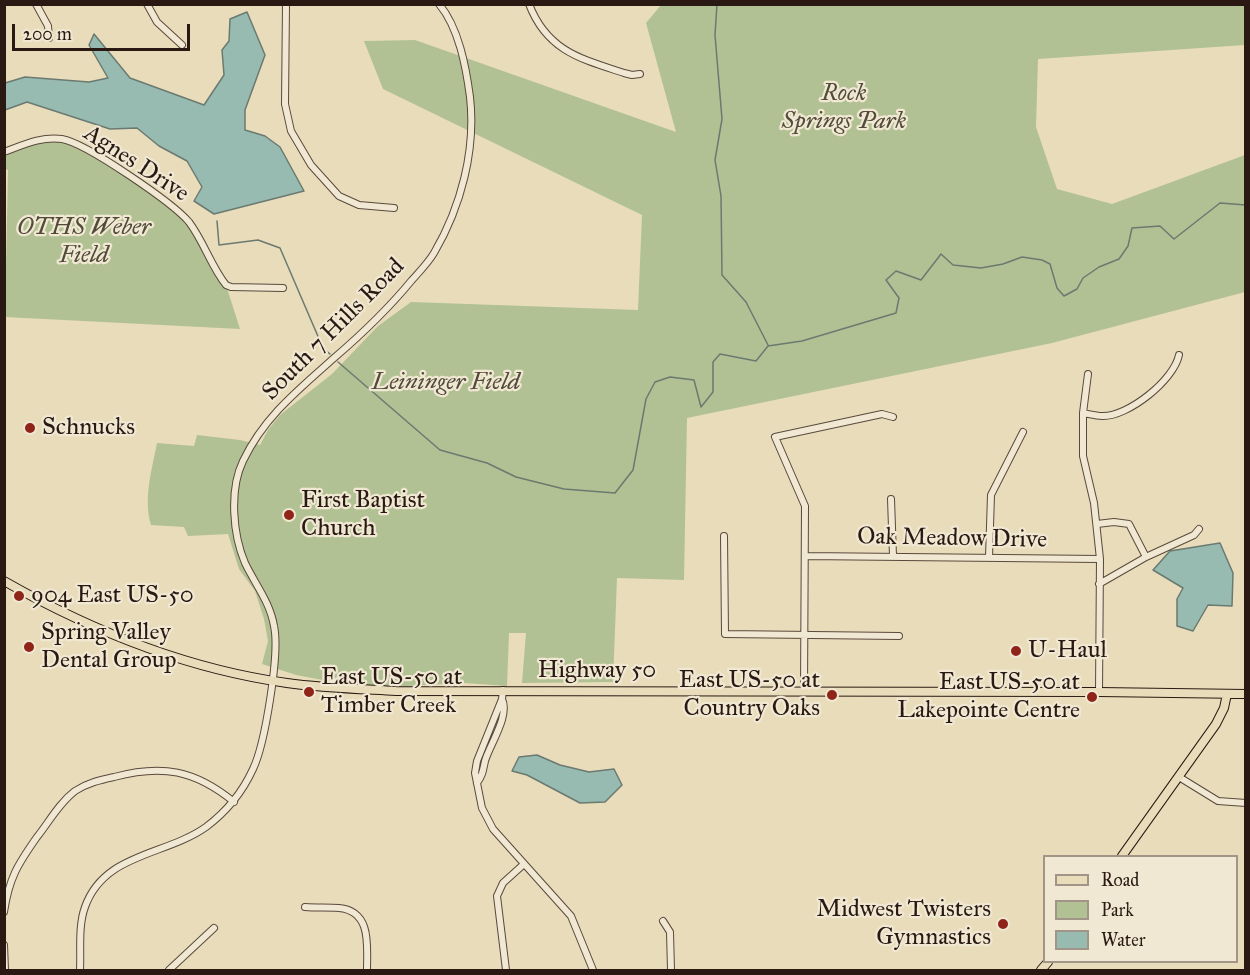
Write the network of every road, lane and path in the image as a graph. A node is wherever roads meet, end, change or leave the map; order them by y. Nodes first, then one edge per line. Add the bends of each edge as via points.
1 (36, 4) edge
2 (147, 4) edge
3 (286, 4) edge
4 (439, 4) edge
5 (528, 4) edge
6 (49, 38) dead end
7 (182, 45) dead end
8 (640, 74) dead end
9 (4, 152) edge
10 (394, 208) dead end
11 (283, 288) dead end
12 (1179, 355) dead end
13 (1088, 374) dead end
14 (1083, 413) junction
15 (893, 417) dead end
16 (1023, 432) dead end
17 (891, 499) dead end
18 (1097, 524) junction
19 (1199, 529) dead end
20 (724, 536) dead end
21 (805, 556) junction
22 (894, 556) junction
23 (989, 557) junction
24 (1146, 557) junction
25 (1100, 559) junction
26 (4, 581) edge
27 (1099, 584) junction
28 (804, 635) junction
29 (899, 636) dead end
30 (272, 680) junction
31 (503, 690) junction
32 (804, 691) junction
33 (1099, 692) junction
34 (1227, 694) junction
35 (1245, 694) edge
36 (1179, 777) junction
37 (234, 802) junction
38 (1245, 803) edge
39 (1123, 855) edge
40 (524, 864) junction
41 (305, 907) dead end
42 (4, 912) edge
43 (663, 921) dead end
44 (214, 928) dead end
45 (4, 945) edge
46 (5, 970) edge
47 (80, 970) edge
48 (169, 970) edge
49 (367, 970) edge
50 (506, 970) edge
51 (593, 970) edge
52 (670, 970) edge

1 - 6 street via 48,26
2 - 7 street via 157,22
3 - 10 street via 285,104 291,131 311,165 339,196 359,205
4 - 30 street, South 7 Hills Road via 461,53 471,111 468,160 452,219 433,255 397,298 260,429 241,464 234,503 236,530 244,562 270,608 275,628
5 - 8 street via 544,30 565,51 624,73
9 - 11 street, Agnes Drive via 49,139 84,147 179,211 206,247 226,285
12 - 14 street via 1170,374 1127,408 1103,417
13 - 14 street
14 - 18 street via 1083,456
15 - 21 street via 882,414 775,437 805,506
16 - 23 street via 991,495
17 - 22 street
18 - 24 street via 1129,524
18 - 25 street
19 - 24 street
20 - 28 street via 725,634
21 - 22 street, Oak Meadow Drive
21 - 28 street
22 - 23 street, Oak Meadow Drive
23 - 25 street, Oak Meadow Drive
24 - 27 street
25 - 27 street
26 - 30 main road, Highway 50 via 143,647 220,670
27 - 33 street
28 - 29 street
28 - 32 street
30 - 31 main road, Highway 50 via 362,690
30 - 37 street, South 7 Hills Road via 254,768
31 - 32 main road, Highway 50
31 - 40 street via 475,773 482,808 493,829
32 - 33 main road, Highway 50
33 - 34 main road, Highway 50
34 - 35 main road, Highway 50
34 - 36 main road via 1216,724
36 - 38 street via 1218,801
36 - 39 main road
37 - 42 street via 194,776 174,771 131,772 91,783 62,803 20,862 8,887
37 - 47 street, South 7 Hills Road via 206,827 108,872 93,889 84,909
40 - 50 street via 503,883 497,896
40 - 51 street via 571,916
41 - 49 street via 340,908 359,916 367,935
43 - 52 street via 670,932
44 - 48 street
45 - 46 street

